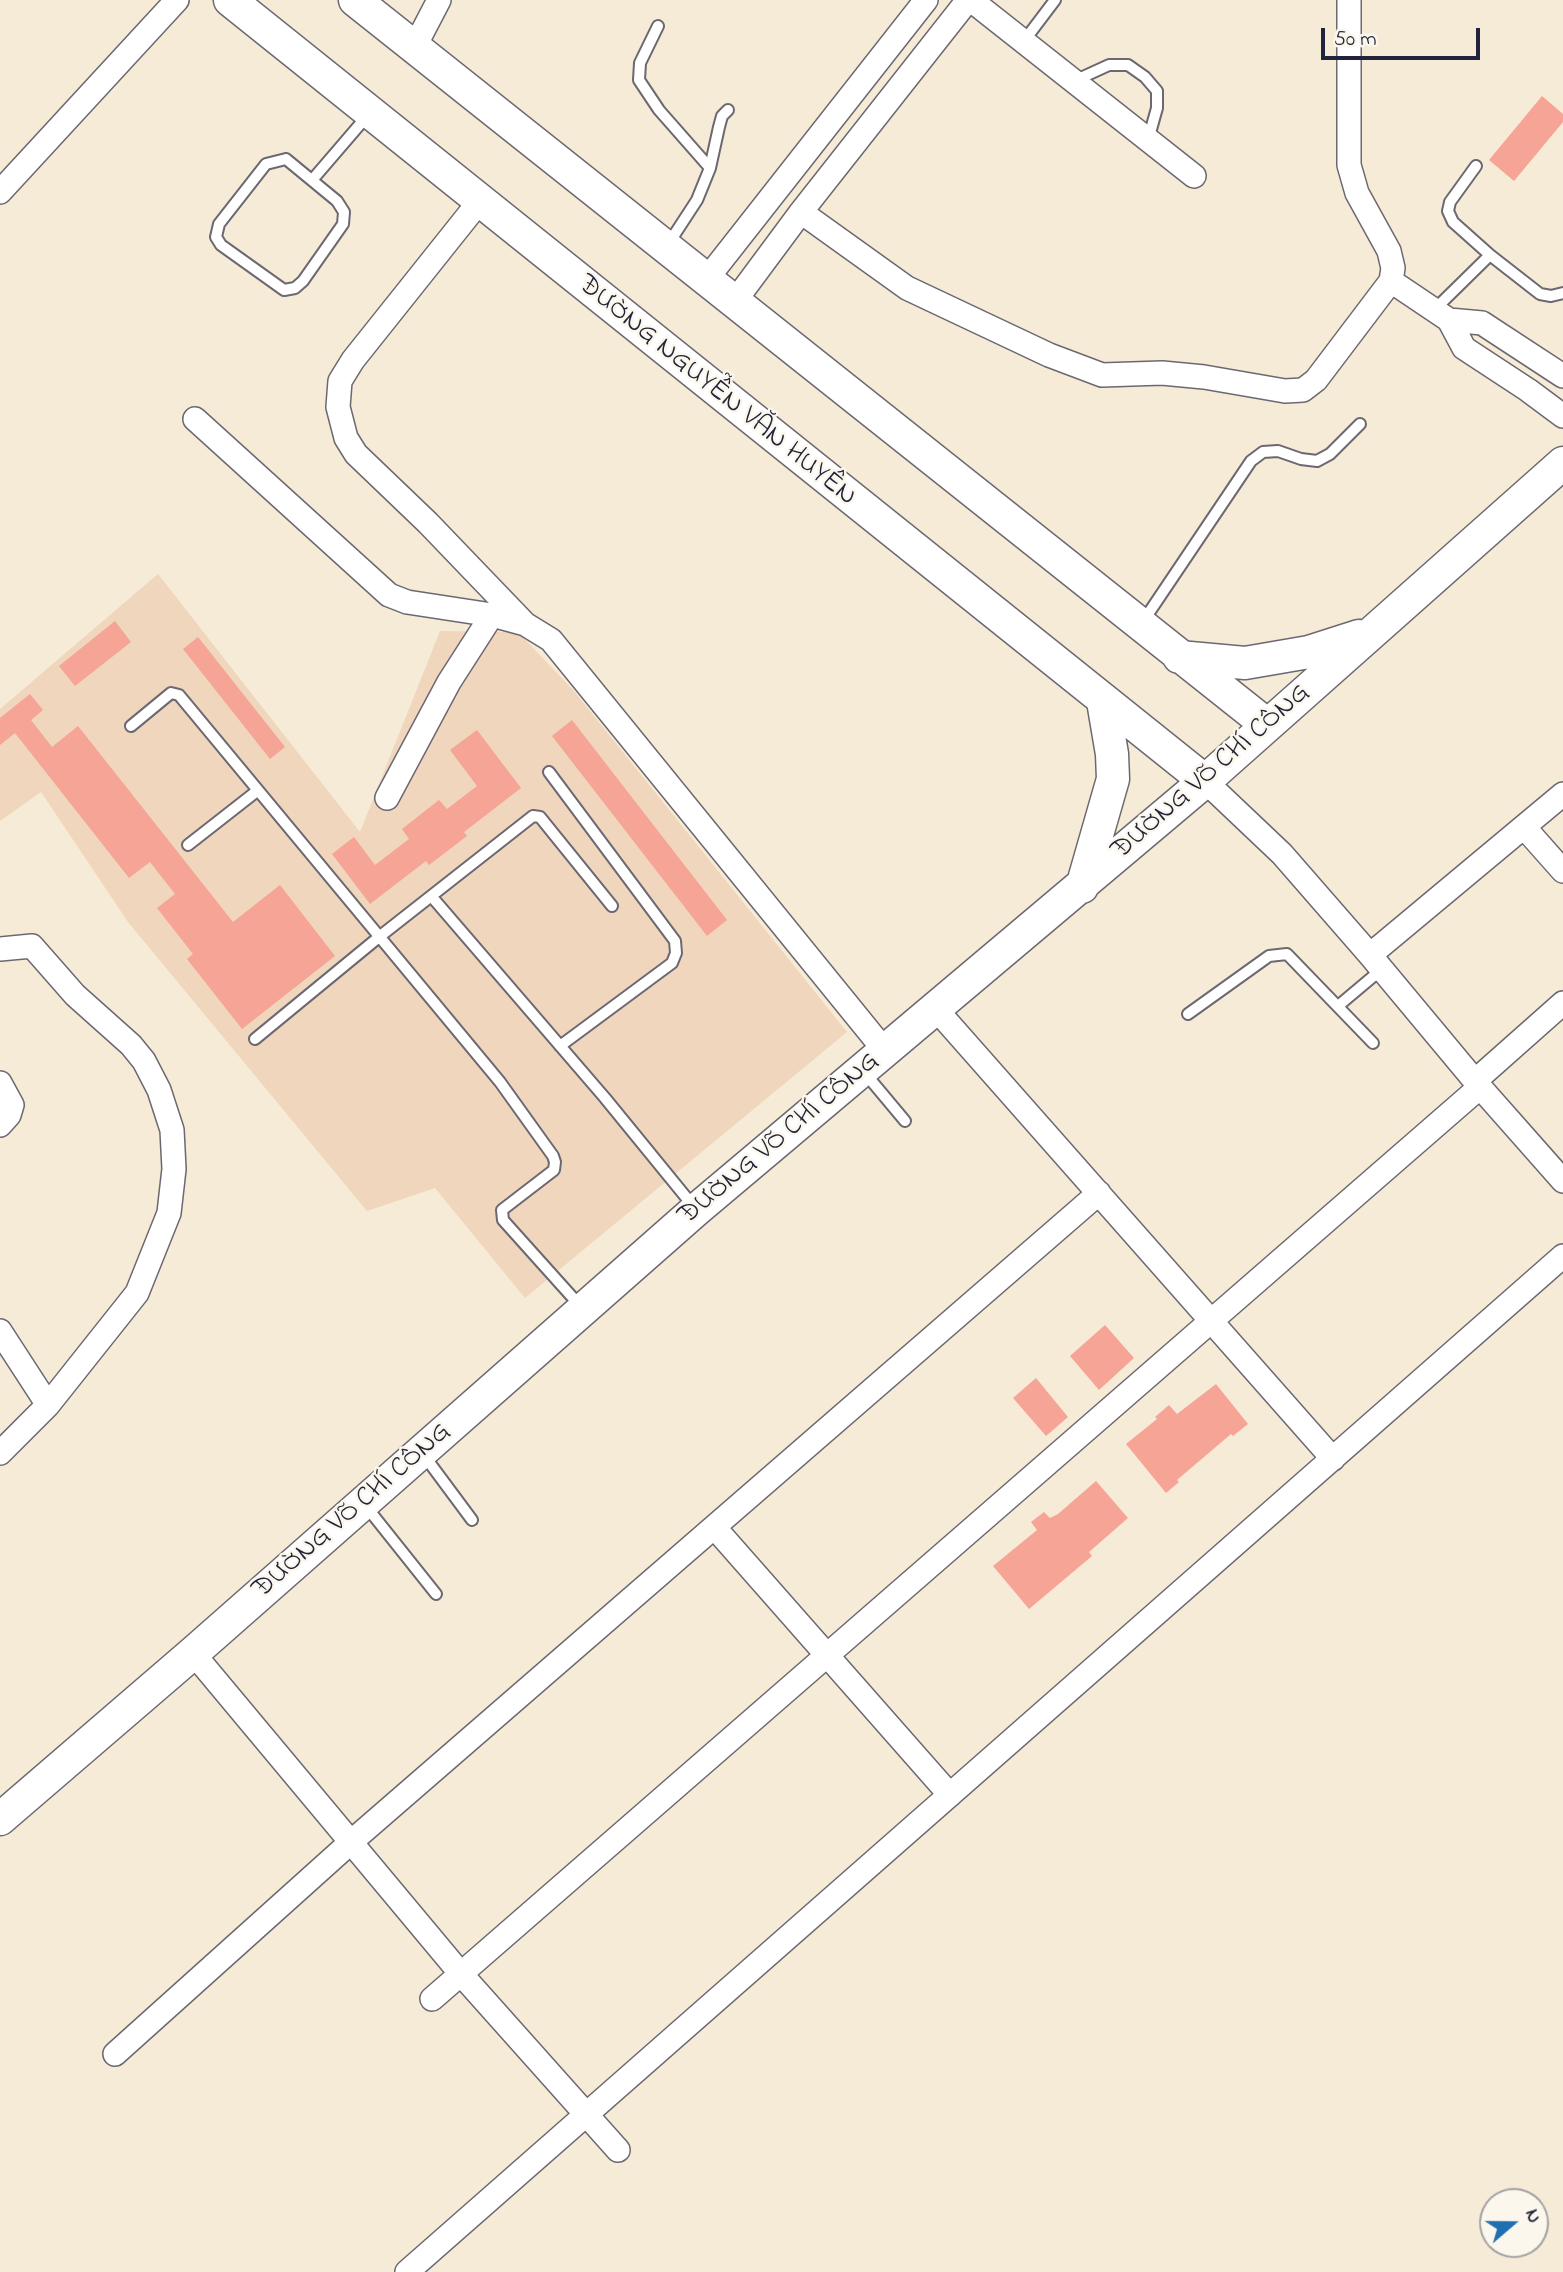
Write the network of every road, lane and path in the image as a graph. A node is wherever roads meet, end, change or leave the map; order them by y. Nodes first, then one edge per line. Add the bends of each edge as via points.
1 (177, 0) edge
2 (230, 0) edge
3 (355, 0) edge
4 (439, 0) edge
5 (926, 0) edge
6 (1055, 0) edge
7 (1349, 0) edge
8 (974, 1) edge
9 (658, 26) dead end
10 (1024, 41) junction
11 (414, 47) junction
12 (1074, 81) junction
13 (728, 110) dead end
14 (370, 114) junction
15 (1148, 141) junction
16 (1476, 166) dead end
17 (710, 167) junction
18 (1194, 176) dead end
19 (313, 179) junction
20 (0, 192) edge
21 (479, 202) junction
22 (802, 212) junction
23 (665, 248) junction
24 (1490, 255) junction
25 (706, 280) junction
26 (1391, 281) junction
27 (1563, 293) edge
28 (735, 302) junction
29 (1441, 315) junction
30 (1563, 376) edge
31 (1563, 416) edge
32 (195, 419) dead end
33 (1360, 424) dead end
34 (1563, 463) edge
35 (492, 615) junction
36 (525, 624) junction
37 (1141, 625) junction
38 (1374, 631) junction
39 (1179, 657) junction
40 (1103, 701) junction
41 (1266, 724) junction
42 (131, 726) dead end
43 (549, 772) dead end
44 (1205, 781) junction
45 (257, 791) junction
46 (1563, 794) edge
47 (387, 798) dead end
48 (1524, 827) junction
49 (188, 845) dead end
50 (1563, 871) edge
51 (1082, 887) junction
52 (432, 897) junction
53 (612, 906) dead end
54 (379, 937) junction
55 (0, 949) edge
56 (1376, 962) junction
57 (1563, 1003) edge
58 (1338, 1006) junction
59 (935, 1008) junction
60 (1188, 1014) dead end
61 (256, 1039) dead end
62 (1373, 1043) dead end
63 (560, 1046) junction
64 (873, 1060) junction
65 (0, 1083) edge
66 (1477, 1084) junction
67 (905, 1121) dead end
68 (0, 1125) edge
69 (1563, 1181) edge
70 (1099, 1193) junction
71 (696, 1210) junction
72 (1563, 1256) edge
73 (583, 1309) junction
74 (1211, 1322) junction
75 (0, 1331) edge
76 (48, 1405) junction
77 (421, 1452) junction
78 (0, 1453) edge
79 (1333, 1459) junction
80 (363, 1503) junction
81 (472, 1520) dead end
82 (715, 1528) junction
83 (436, 1594) dead end
84 (192, 1653) junction
85 (827, 1656) junction
86 (950, 1795) junction
87 (0, 1819) edge
88 (351, 1842) junction
89 (461, 1974) junction
90 (432, 1999) dead end
91 (115, 2054) dead end
92 (586, 2114) junction
93 (618, 2150) dead end
94 (407, 2272) edge

1 - 20 street
2 - 14 main road, ĐƯỜNG NGUYỄN VĂN HUYÊN
3 - 11 main road
4 - 11 street
5 - 25 street
6 - 10 lane
7 - 26 street via 1349,165 1357,193 1389,251
8 - 10 street
8 - 22 street
9 - 17 lane via 640,63 639,80
10 - 12 street
11 - 23 main road
12 - 15 street
12 - 15 lane via 1109,65 1128,65 1145,77 1157,91
13 - 17 lane via 722,116
14 - 19 lane
14 - 21 main road, ĐƯỜNG NGUYỄN VĂN HUYÊN
15 - 18 street
16 - 24 lane via 1448,211 1453,222
17 - 23 lane via 697,200
19 - 19 lane via 337,201 344,224 303,281 284,290 220,245 216,237 219,224 266,164 286,159
21 - 36 street via 353,360 340,381 338,407 346,438 356,454
21 - 40 main road, ĐƯỜNG NGUYỄN VĂN HUYÊN
22 - 26 street via 907,288 1102,375 1162,373 1303,390 1316,380
22 - 28 street
23 - 25 main road
24 - 27 lane via 1540,295
24 - 29 lane
25 - 28 main road
26 - 29 street
28 - 37 main road
29 - 30 street via 1482,323
29 - 31 street via 1464,348
32 - 35 street via 389,595
33 - 37 lane via 1317,461 1278,451 1263,452 1251,461
34 - 38 main road, ĐƯỜNG VÕ CHÍ CÔNG
35 - 36 street
35 - 47 street via 449,682
36 - 64 street via 551,640
37 - 39 main road
38 - 39 main road via 1309,652 1245,663
38 - 41 main road, ĐƯỜNG VÕ CHÍ CÔNG
39 - 41 main road
40 - 44 main road, ĐƯỜNG NGUYỄN VĂN HUYÊN
40 - 51 main road via 1113,779
41 - 44 main road, ĐƯỜNG VÕ CHÍ CÔNG
42 - 45 lane via 171,693 179,695
43 - 63 lane via 675,941 676,953 672,963
44 - 51 main road, ĐƯỜNG VÕ CHÍ CÔNG
44 - 56 street via 1282,854
45 - 49 lane
45 - 54 lane
46 - 48 street
48 - 50 street
48 - 56 street
51 - 59 main road, ĐƯỜNG VÕ CHÍ CÔNG
52 - 53 lane via 533,816 540,817
52 - 54 lane
52 - 63 lane
54 - 61 lane
54 - 73 lane via 499,1082 553,1156 554,1170 501,1215
55 - 76 street via 32,946 75,995 131,1045 159,1090 172,1130 169,1213 137,1293
56 - 58 lane
56 - 66 street
57 - 66 street
58 - 60 lane via 1287,954 1279,953
58 - 62 lane
59 - 64 main road, ĐƯỜNG VÕ CHÍ CÔNG
59 - 70 street
63 - 71 lane
64 - 67 lane
64 - 71 main road, ĐƯỜNG VÕ CHÍ CÔNG
65 - 68 street via 12,1105
66 - 69 street
66 - 74 street
70 - 74 street
70 - 82 street
71 - 73 main road, ĐƯỜNG VÕ CHÍ CÔNG
72 - 79 street
73 - 77 main road, ĐƯỜNG VÕ CHÍ CÔNG
74 - 79 street
74 - 85 street
75 - 76 street
76 - 78 street
77 - 80 main road, ĐƯỜNG VÕ CHÍ CÔNG
77 - 81 lane
79 - 86 street
80 - 83 lane
80 - 84 main road, ĐƯỜNG VÕ CHÍ CÔNG
82 - 85 street
82 - 88 street
84 - 87 main road, ĐƯỜNG VÕ CHÍ CÔNG
84 - 88 street
85 - 86 street
85 - 89 street
86 - 92 street
88 - 89 street
88 - 91 street
89 - 90 street
89 - 92 street
92 - 93 street
92 - 94 street

